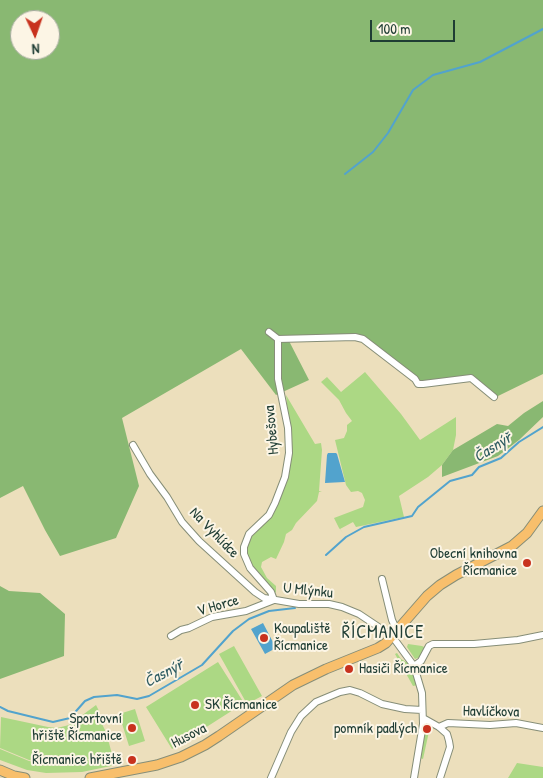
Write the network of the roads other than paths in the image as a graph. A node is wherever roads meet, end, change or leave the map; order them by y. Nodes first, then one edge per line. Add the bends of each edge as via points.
1 (269, 332) dead end
2 (278, 339) junction
3 (494, 397) dead end
4 (133, 445) dead end
5 (543, 510) edge
6 (382, 580) dead end
7 (274, 600) junction
8 (395, 634) junction
9 (543, 635) edge
10 (171, 636) dead end
11 (414, 666) junction
12 (422, 710) junction
13 (423, 718) junction
14 (439, 727) junction
15 (543, 728) edge
16 (0, 770) edge
17 (25, 778) edge
18 (90, 778) edge
19 (272, 778) edge
20 (414, 778) edge
21 (440, 778) edge

1 - 2 street
2 - 3 street via 356,337 363,339 418,384 471,378
2 - 7 street, Hybešova via 278,379 288,428 289,453 285,477 275,503 269,515 249,534 244,547 250,568
4 - 7 street, Na Vyhlídce via 182,522 199,541 255,592
5 - 8 main road, Husova via 527,533 512,546 440,585
6 - 8 street
7 - 8 street, U Mlýnku via 342,607
7 - 10 street, V Horce via 246,611 212,617
8 - 11 street
8 - 18 main road, Husova via 378,648 293,685 187,754 157,765
9 - 11 street via 474,644 433,644 422,661
11 - 12 street via 422,693
12 - 13 street
12 - 19 street via 382,704 350,690 316,702 301,716 291,732
13 - 14 street
13 - 20 street
14 - 15 street, Havlíčkova via 448,723 516,723
14 - 21 street, Havlíčkova via 450,741
16 - 17 main road

